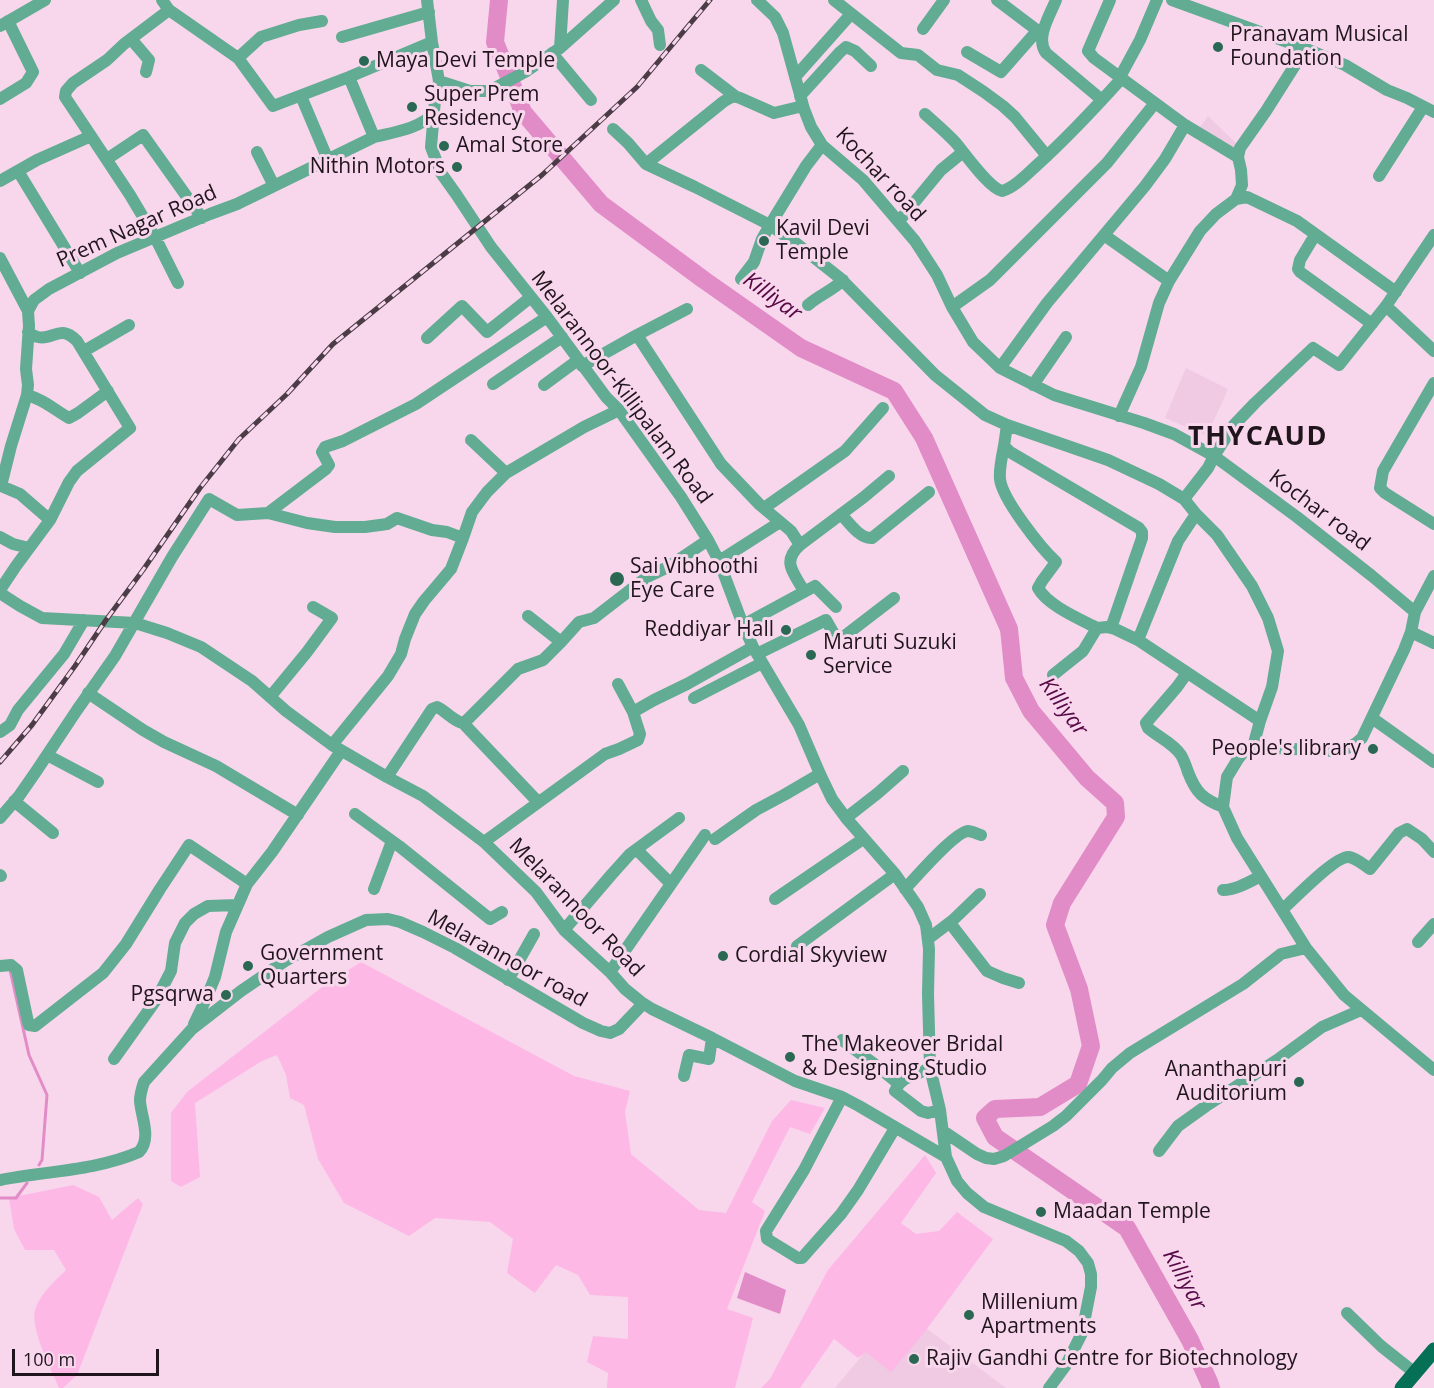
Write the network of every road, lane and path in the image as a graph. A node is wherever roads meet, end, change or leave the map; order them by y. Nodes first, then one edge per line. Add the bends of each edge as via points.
1 (45, 0) edge
2 (563, 0) edge
3 (614, 0) edge
4 (640, 0) edge
5 (757, 0) edge
6 (834, 0) edge
7 (944, 0) edge
8 (997, 0) edge
9 (1056, 0) edge
10 (1110, 0) edge
11 (1157, 0) edge
12 (1172, 0) edge
13 (27, 5) edge
14 (165, 5) edge
15 (428, 6) edge
16 (851, 14) junction
17 (322, 21) dead end
18 (4, 23) edge
19 (923, 29) dead end
20 (1040, 32) junction
21 (342, 37) dead end
22 (131, 39) junction
23 (432, 42) junction
24 (660, 45) dead end
25 (1304, 48) junction
26 (556, 50) junction
27 (967, 52) dead end
28 (238, 58) junction
29 (871, 66) dead end
30 (701, 70) dead end
31 (146, 72) dead end
32 (349, 77) junction
33 (795, 77) junction
34 (1121, 77) junction
35 (439, 81) junction
36 (301, 96) junction
37 (735, 96) junction
38 (0, 99) edge
39 (591, 100) dead end
40 (1102, 100) junction
41 (802, 101) junction
42 (1155, 103) junction
43 (1429, 110) edge
44 (434, 113) junction
45 (924, 114) dead end
46 (1185, 125) junction
47 (613, 129) dead end
48 (91, 136) junction
49 (374, 137) junction
50 (822, 145) junction
51 (257, 152) dead end
52 (963, 152) junction
53 (1047, 156) junction
54 (1238, 157) junction
55 (107, 159) junction
56 (328, 160) junction
57 (646, 164) junction
58 (18, 171) junction
59 (1380, 176) dead end
60 (0, 181) edge
61 (274, 186) junction
62 (1236, 199) junction
63 (202, 218) junction
64 (899, 221) junction
65 (770, 225) junction
66 (1104, 235) junction
67 (1315, 235) junction
68 (1434, 235) edge
69 (155, 237) junction
70 (0, 258) edge
71 (80, 273) junction
72 (741, 279) dead end
73 (843, 280) junction
74 (1168, 281) junction
75 (178, 283) dead end
76 (1396, 292) junction
77 (531, 297) junction
78 (808, 305) dead end
79 (1386, 306) junction
80 (952, 307) junction
81 (687, 309) dead end
82 (28, 311) junction
83 (547, 317) junction
84 (1372, 324) junction
85 (129, 325) dead end
86 (28, 332) junction
87 (637, 335) junction
88 (562, 337) junction
89 (1066, 337) dead end
90 (427, 338) dead end
91 (84, 351) junction
92 (1434, 351) edge
93 (580, 363) junction
94 (1000, 368) junction
95 (1434, 383) edge
96 (493, 384) dead end
97 (1033, 384) junction
98 (544, 385) dead end
99 (108, 391) junction
100 (27, 395) junction
101 (883, 408) dead end
102 (619, 410) junction
103 (1119, 416) junction
104 (1007, 425) junction
105 (471, 440) dead end
106 (1004, 446) junction
107 (1214, 456) junction
108 (506, 474) junction
109 (889, 476) dead end
110 (0, 486) edge
111 (929, 492) dead end
112 (1184, 499) junction
113 (764, 508) junction
114 (268, 513) junction
115 (841, 514) junction
116 (1196, 514) junction
117 (50, 520) junction
118 (780, 522) junction
119 (1434, 524) edge
120 (0, 537) edge
121 (464, 538) junction
122 (708, 540) junction
123 (800, 545) junction
124 (29, 548) junction
125 (719, 561) junction
126 (1434, 576) edge
127 (804, 591) junction
128 (0, 592) edge
129 (894, 598) dead end
130 (313, 607) dead end
131 (836, 607) dead end
132 (1415, 612) junction
133 (528, 616) dead end
134 (84, 620) junction
135 (135, 623) junction
136 (743, 625) junction
137 (1097, 628) junction
138 (1111, 628) junction
139 (1411, 632) junction
140 (1138, 640) junction
141 (561, 642) junction
142 (1434, 643) edge
143 (757, 655) junction
144 (1188, 673) junction
145 (1053, 675) dead end
146 (618, 684) dead end
147 (88, 693) junction
148 (270, 697) junction
149 (694, 698) dead end
150 (633, 712) junction
151 (1372, 718) junction
152 (1260, 721) junction
153 (463, 723) junction
154 (0, 732) edge
155 (1253, 747) junction
156 (337, 748) junction
157 (47, 755) junction
158 (1434, 762) edge
159 (903, 771) dead end
160 (820, 774) junction
161 (387, 777) junction
162 (98, 782) dead end
163 (14, 801) junction
164 (538, 802) junction
165 (1223, 807) junction
166 (355, 814) dead end
167 (298, 815) junction
168 (0, 818) edge
169 (680, 818) dead end
170 (846, 818) junction
171 (53, 833) dead end
172 (981, 835) dead end
173 (863, 839) junction
174 (392, 841) junction
175 (484, 842) junction
176 (637, 850) junction
177 (1434, 852) edge
178 (895, 874) junction
179 (1261, 876) junction
180 (247, 884) junction
181 (671, 884) junction
182 (374, 889) dead end
183 (905, 889) junction
184 (1223, 890) dead end
185 (980, 894) dead end
186 (775, 900) dead end
187 (237, 905) junction
188 (1281, 910) junction
189 (502, 912) dead end
190 (950, 923) junction
191 (1434, 924) edge
192 (564, 930) junction
193 (534, 934) dead end
194 (928, 939) junction
195 (1418, 942) dead end
196 (797, 946) dead end
197 (1306, 948) junction
198 (0, 966) edge
199 (610, 972) junction
200 (508, 980) junction
201 (1019, 983) dead end
202 (641, 1002) junction
203 (1361, 1010) junction
204 (192, 1029) junction
205 (712, 1038) junction
206 (842, 1040) dead end
207 (114, 1059) dead end
208 (1433, 1067) edge
209 (930, 1068) junction
210 (684, 1076) dead end
211 (898, 1084) junction
212 (842, 1097) junction
213 (940, 1110) junction
214 (895, 1128) junction
215 (943, 1131) junction
216 (1159, 1151) dead end
217 (946, 1157) junction
218 (0, 1180) edge
219 (1347, 1312) dead end
220 (1434, 1350) edge
221 (1415, 1372) junction
222 (1049, 1388) edge
223 (1402, 1388) edge

1 - 13 street
2 - 26 street
3 - 26 street
4 - 24 street via 658,30
5 - 33 street, Kochar road via 775,17 783,33
6 - 16 street
7 - 19 street
8 - 20 street
9 - 20 street
10 - 34 street via 1088,51
11 - 34 street
12 - 25 street
13 - 18 street
14 - 22 street
14 - 28 street
15 - 21 street
15 - 23 street, Melarannoor-Killipalam Road
16 - 33 street
16 - 53 street via 901,53 918,55 937,70 958,75 984,92 1014,117
17 - 28 street via 261,37
18 - 38 street via 33,72 26,83
20 - 27 street via 1001,72
20 - 40 street via 1046,53
22 - 31 street via 149,60
22 - 48 street via 66,91 65,97
23 - 32 street
23 - 35 street, Melarannoor-Killipalam Road
25 - 43 street
25 - 54 street
26 - 35 street via 489,91 470,91
26 - 39 street
28 - 36 street via 273,106
29 - 41 street via 846,47
30 - 37 street
32 - 36 street
32 - 49 street
33 - 41 street, Kochar road
34 - 40 street
34 - 42 street
35 - 44 street, Melarannoor-Killipalam Road
36 - 56 street
37 - 41 street via 774,112
37 - 57 street
40 - 53 street
41 - 50 street, Kochar road
42 - 46 street
42 - 80 street via 1107,163 998,273
43 - 59 street
44 - 49 street, Prem Nagar Road via 413,127
44 - 77 street, Melarannoor-Killipalam Road via 431,147 441,173 491,247
45 - 52 street
46 - 54 street
46 - 66 street via 1166,159
47 - 57 street
48 - 55 street
48 - 58 street
49 - 56 street, Prem Nagar Road
50 - 64 street, Kochar road via 863,180
50 - 65 street
51 - 61 street
52 - 53 street via 1002,191
52 - 64 street via 940,170
54 - 62 street via 1242,185
55 - 63 street via 143,135
55 - 69 street
56 - 61 street, Prem Nagar Road
57 - 65 street
58 - 60 street
58 - 71 street
61 - 63 street, Prem Nagar Road
62 - 67 street via 1247,197 1257,201 1297,220
62 - 74 street via 1200,231
63 - 69 street, Prem Nagar Road
64 - 80 street, Kochar road via 937,275
65 - 72 street via 754,262
65 - 73 street
66 - 74 street
66 - 94 street via 1047,303
67 - 76 street
67 - 84 street via 1300,260 1300,272
68 - 76 street
69 - 71 street, Prem Nagar Road
69 - 75 street
70 - 82 street
71 - 82 street, Prem Nagar Road via 49,289 34,300
73 - 78 street
73 - 104 street via 936,375 985,415
74 - 103 street via 1141,367
76 - 79 street
77 - 83 street, Melarannoor-Killipalam Road
77 - 90 street via 487,332 462,306
79 - 84 street
79 - 92 street
80 - 94 street, Kochar road via 973,342
81 - 87 street
82 - 86 street
83 - 88 street, Melarannoor-Killipalam Road
83 - 114 street via 416,404 325,447 322,452 329,465 326,469
84 - 107 street via 1339,365 1313,348 1234,425
85 - 91 street
86 - 91 street via 39,338 66,333
86 - 100 street
87 - 93 street
87 - 113 street via 721,464
88 - 93 street, Melarannoor-Killipalam Road
88 - 96 street
89 - 97 street
91 - 99 street
93 - 98 street
93 - 102 street, Melarannoor-Killipalam Road
94 - 97 street, Kochar road
95 - 119 street via 1383,471 1380,488
97 - 103 street, Kochar road
99 - 100 street via 69,418
99 - 117 street via 130,428 77,471
100 - 110 street
101 - 113 street via 845,451
102 - 108 street
102 - 122 street, Melarannoor-Killipalam Road
103 - 107 street, Kochar road via 1174,434
104 - 106 street
104 - 112 street via 1108,460
105 - 108 street
106 - 137 street via 1000,478 1003,490 1044,551 1056,562 1038,588 1041,594
106 - 138 street via 1142,532
107 - 112 street
107 - 132 street, Kochar road
108 - 121 street via 472,512
109 - 115 street
110 - 117 street via 20,494
111 - 115 street via 872,538 861,534
112 - 116 street
113 - 118 street
114 - 121 street via 335,527 376,526 397,518
114 - 135 street via 237,515 209,499
115 - 123 street
116 - 140 street via 1178,541
116 - 152 street via 1217,535 1252,586 1268,618 1278,651 1272,687
117 - 124 street
118 - 123 street
118 - 125 street
120 - 124 street
121 - 156 street via 451,569 415,614 401,654 388,676
122 - 125 street, Melarannoor-Killipalam Road
122 - 141 street via 647,577 594,618 579,622
123 - 127 street via 789,559
124 - 128 street
125 - 136 street, Melarannoor-Killipalam Road
126 - 132 street
127 - 131 street via 818,587
127 - 136 street
128 - 134 street, Melarannoor Road via 42,618
129 - 143 street via 838,641 826,620
130 - 148 street via 332,618
132 - 139 street
133 - 141 street
134 - 135 street, Melarannoor Road
134 - 154 street via 64,654 10,725
135 - 147 street
135 - 148 street, Melarannoor Road via 201,647
136 - 143 street, Melarannoor-Killipalam Road
137 - 138 street
137 - 145 street via 1083,651
138 - 140 street
139 - 142 street
139 - 151 street
140 - 144 street
141 - 153 street via 543,660 518,669
143 - 149 street
143 - 150 street via 654,699
143 - 160 street, Melarannoor-Killipalam Road via 799,725
144 - 152 street
144 - 165 street via 1146,723 1181,755 1201,796
146 - 150 street
147 - 157 street
147 - 167 street via 143,730 216,766
148 - 156 street, Melarannoor Road
150 - 164 street via 640,734 638,740 605,754
151 - 155 street via 1362,738 1346,749
151 - 158 street
152 - 155 street
153 - 161 street via 437,707 432,709
153 - 164 street
155 - 165 street via 1245,750 1227,777
156 - 161 street, Melarannoor Road
156 - 167 street
157 - 162 street
157 - 163 street
159 - 170 street
160 - 170 street, Melarannoor-Killipalam Road
160 - 181 street via 710,837
161 - 175 street, Melarannoor Road via 423,796
163 - 168 street
163 - 171 street
164 - 175 street
165 - 179 street
166 - 174 street
167 - 180 street
169 - 176 street
170 - 173 street, Melarannoor-Killipalam Road
172 - 183 street via 962,833
173 - 178 street, Melarannoor-Killipalam Road
173 - 186 street
174 - 182 street
174 - 189 street via 490,919
175 - 192 street, Melarannoor Road via 536,892
176 - 181 street
176 - 192 street
177 - 188 street via 1407,829 1370,869 1352,857 1340,859
178 - 183 street, Melarannoor-Killipalam Road
178 - 196 street
179 - 184 street
179 - 188 street
180 - 187 street
180 - 198 street via 189,845 103,973 35,1026 28,1022 17,970 10,965
181 - 199 street
183 - 194 street, Melarannoor-Killipalam Road via 926,924
185 - 190 street
187 - 204 street via 209,992
187 - 207 street via 208,906 185,923 175,943 171,971 156,1000
188 - 197 street
190 - 194 street
190 - 201 street via 987,971
191 - 195 street
192 - 199 street, Melarannoor Road
193 - 200 street
194 - 209 street, Melarannoor-Killipalam Road
197 - 203 street
197 - 215 street via 1281,954 1243,984 1130,1053 1066,1116 1004,1156 986,1158
199 - 202 street, Melarannoor Road
200 - 202 street, Melarannoor road via 583,1023 610,1033 619,1029
200 - 204 street, Melarannoor road via 455,948 400,922 366,920 285,961
202 - 205 street, Melarannoor Road
203 - 208 street
203 - 216 street via 1322,1027 1206,1106 1178,1126
204 - 218 street, Melarannoor road via 144,1082 140,1100 146,1140 139,1152 90,1166
205 - 210 street via 709,1059 689,1055
205 - 212 street, Melarannoor Road via 795,1081
206 - 211 street
209 - 211 street
209 - 213 street, Melarannoor-Killipalam Road
211 - 213 street via 895,1091 921,1111
212 - 214 street, Melarannoor Road
212 - 214 street via 766,1231 767,1239 798,1258 841,1214
213 - 215 street, Melarannoor-Killipalam Road
214 - 217 street, Melarannoor Road
215 - 217 street, Melarannoor-Killipalam Road
217 - 222 street via 957,1181 984,1207 1066,1241 1088,1263 1091,1287 1082,1333
219 - 221 street
220 - 221 main road
221 - 223 main road

